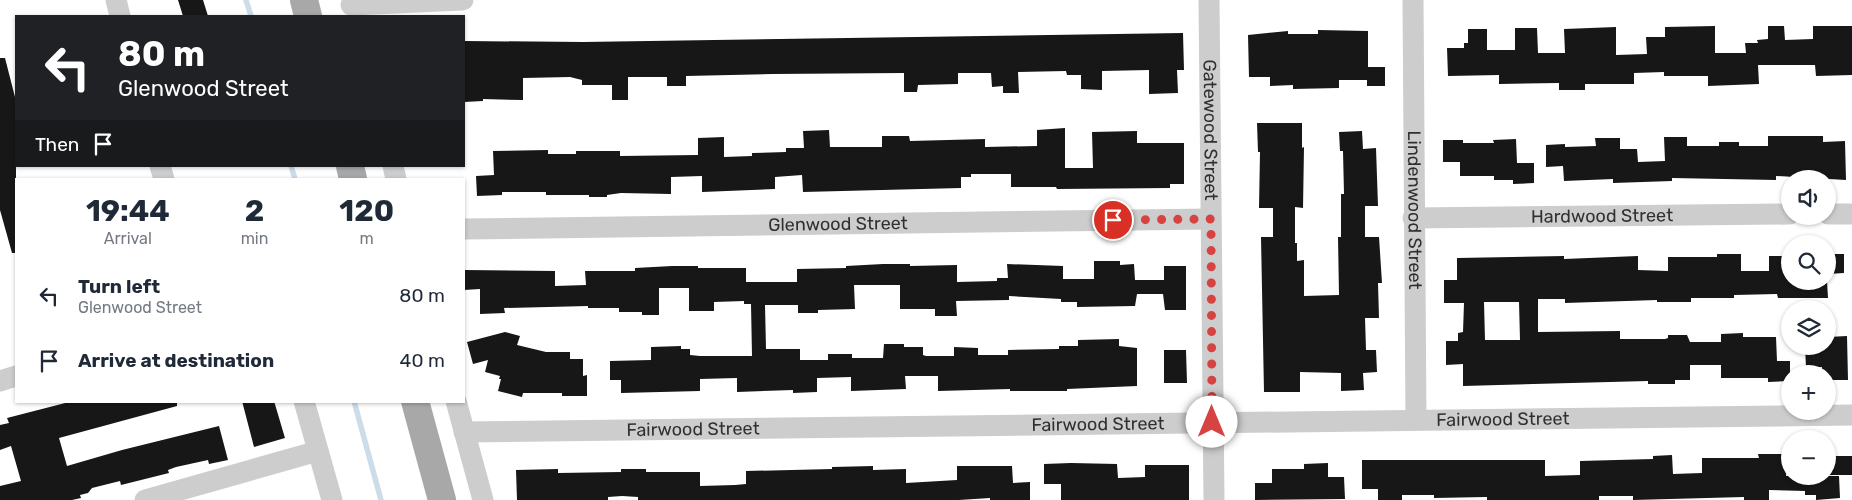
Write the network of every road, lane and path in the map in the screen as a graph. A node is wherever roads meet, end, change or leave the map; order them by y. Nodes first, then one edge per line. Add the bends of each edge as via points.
1 (116, 0) edge
2 (304, 0) edge
3 (463, 0) edge
4 (1209, 0) edge
5 (1413, 0) edge
6 (352, 7) edge
7 (120, 15) edge
8 (308, 15) edge
9 (1781, 214) edge
10 (1836, 214) edge
11 (1852, 214) edge
12 (1413, 218) junction
13 (1211, 219) junction
14 (465, 229) edge
15 (305, 403) edge
16 (416, 403) edge
17 (457, 403) edge
18 (1852, 415) edge
19 (1416, 420) junction
20 (1212, 422) junction
21 (464, 432) junction
22 (318, 451) junction
23 (145, 500) edge
24 (332, 500) edge
25 (442, 500) edge
26 (483, 500) edge
27 (1214, 500) edge

1 - 7 street
2 - 8 main road
3 - 6 street
4 - 13 street, Gatewood Street
5 - 12 street, Lindenwood Street
9 - 12 street, Hardwood Street
10 - 11 street
12 - 19 street, Lindenwood Street
13 - 14 street, Glenwood Street
13 - 20 street, Gatewood Street
15 - 22 street
16 - 25 main road
17 - 21 street
18 - 19 street, Fairwood Street
19 - 20 street, Fairwood Street
20 - 21 street, Fairwood Street
20 - 27 street, Gatewood Street
21 - 26 street
22 - 23 street
22 - 24 street

